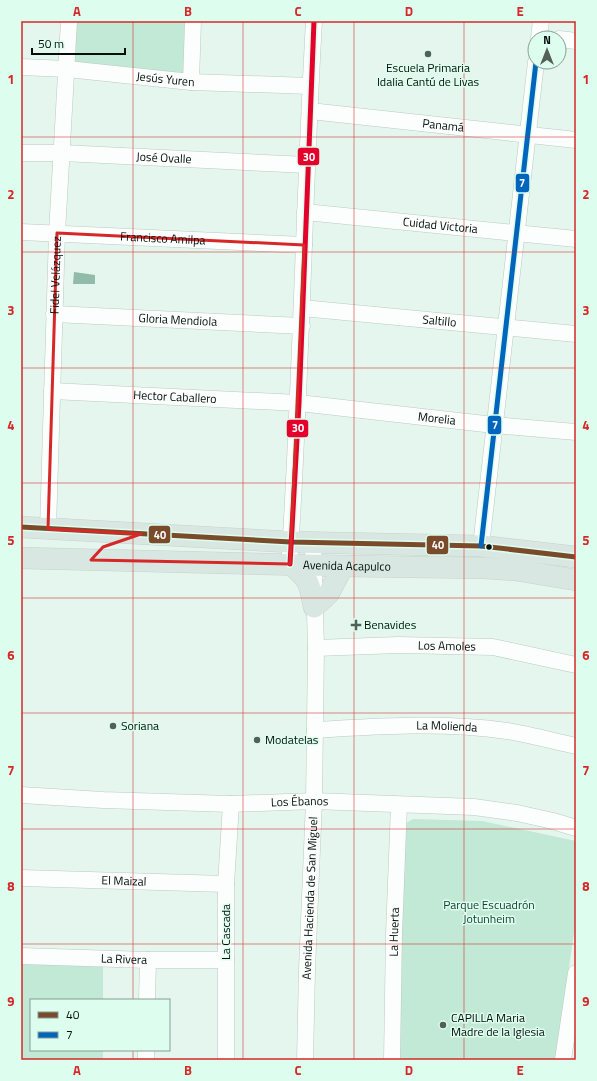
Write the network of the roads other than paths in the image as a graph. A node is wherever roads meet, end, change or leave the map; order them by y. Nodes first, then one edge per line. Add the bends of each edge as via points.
1 (69, 21) edge
2 (193, 21) edge
3 (314, 21) edge
4 (21, 68) edge
5 (67, 69) junction
6 (535, 70) edge
7 (191, 82) junction
8 (310, 86) junction
9 (310, 111) junction
10 (528, 134) junction
11 (576, 140) edge
12 (21, 153) edge
13 (62, 153) junction
14 (307, 166) junction
15 (305, 212) junction
16 (21, 232) edge
17 (518, 232) junction
18 (57, 233) junction
19 (576, 239) edge
20 (304, 245) junction
21 (302, 308) junction
22 (54, 314) junction
23 (302, 326) junction
24 (505, 327) junction
25 (576, 334) edge
26 (52, 392) junction
27 (299, 403) junction
28 (494, 425) junction
29 (576, 432) edge
30 (21, 527) edge
31 (48, 529) junction
32 (164, 535) junction
33 (291, 542) junction
34 (313, 543) junction
35 (481, 546) junction
36 (576, 557) edge
37 (21, 558) edge
38 (91, 560) junction
39 (290, 564) junction
40 (313, 565) junction
41 (343, 566) junction
42 (576, 580) edge
43 (314, 606) junction
44 (316, 648) junction
45 (576, 665) edge
46 (315, 730) junction
47 (576, 746) edge
48 (21, 795) edge
49 (314, 801) junction
50 (231, 804) junction
51 (399, 805) junction
52 (576, 828) edge
53 (21, 878) edge
54 (226, 884) junction
55 (21, 956) edge
56 (148, 960) junction
57 (226, 960) junction
58 (576, 973) edge
59 (147, 999) edge
60 (226, 1060) edge
61 (305, 1060) edge
62 (392, 1060) edge
63 (563, 1060) edge

1 - 5 street, Fidel Velázquez
2 - 7 street
3 - 8 street
4 - 5 street, Jesús Yuren
5 - 7 street, Jesús Yuren
5 - 13 street, Fidel Velázquez
6 - 10 street
7 - 8 street, Jesús Yuren
8 - 9 street
9 - 10 street, Panamá
9 - 14 street
10 - 11 street, Panamá
10 - 17 street
12 - 13 street, José Ovalle
13 - 14 street, José Ovalle
13 - 18 street, Fidel Velázquez
14 - 15 street
15 - 17 street, Cuidad Victoria
15 - 20 street
16 - 18 street, Francisco Amilpa
17 - 19 street, Cuidad Victoria
17 - 24 street
18 - 20 street, Francisco Amilpa
18 - 22 street, Fidel Velázquez
20 - 21 street
21 - 23 street
21 - 24 street, Saltillo
22 - 23 street, Gloria Mendiola
22 - 26 street, Fidel Velázquez
23 - 27 street
24 - 25 street, Saltillo
24 - 28 street
26 - 27 street, Hector Caballero
26 - 31 street, Fidel Velázquez
27 - 28 street, Morelia
27 - 33 street
28 - 29 street, Morelia
28 - 35 street
30 - 31 main road, Avenida Acapulco
31 - 32 main road, Avenida Acapulco
32 - 33 main road, Avenida Acapulco
32 - 38 main road via 103,547
33 - 34 main road, Avenida Acapulco
33 - 39 street
34 - 35 main road, Avenida Acapulco
34 - 40 street, Avenida Hacienda de San Miguel
35 - 36 main road, Avenida Acapulco
37 - 38 main road, Avenida Acapulco
38 - 39 main road, Avenida Acapulco
39 - 40 main road, Avenida Acapulco
39 - 43 main road via 305,576
40 - 41 main road, Avenida Acapulco
40 - 43 street, Avenida Hacienda de San Miguel
41 - 42 main road, Avenida Acapulco via 485,568
41 - 43 main road via 329,593
43 - 44 street, Avenida Hacienda de San Miguel
44 - 45 street, Los Amoles via 398,645 493,647
44 - 46 street, Avenida Hacienda de San Miguel
46 - 47 street, La Molienda via 380,726 476,728 532,735
46 - 49 street, Avenida Hacienda de San Miguel
48 - 50 street, Los Ébanos
49 - 50 street, Los Ébanos
49 - 51 street, Los Ébanos
49 - 61 street, Avenida Hacienda de San Miguel
50 - 54 street, La Cascada
51 - 52 street, Los Ébanos via 474,807 524,815
51 - 62 street, La Huerta
53 - 54 street, El Maizal
54 - 57 street, La Cascada
55 - 56 street, La Rivera
56 - 57 street, La Rivera
56 - 59 street
57 - 60 street, La Cascada
58 - 63 street

